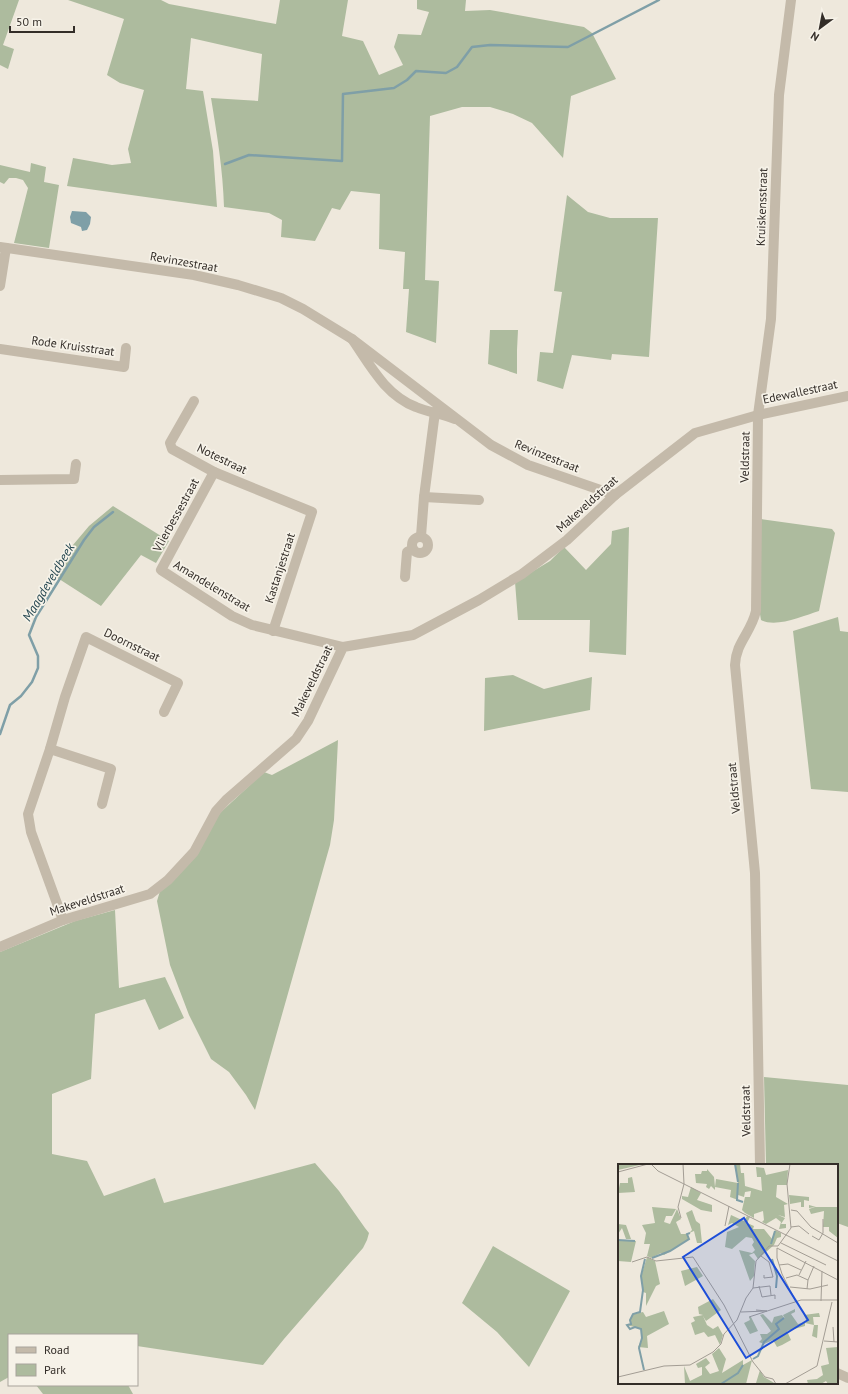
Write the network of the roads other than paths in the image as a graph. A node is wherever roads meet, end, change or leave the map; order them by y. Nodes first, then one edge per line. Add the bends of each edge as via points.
1 (791, 0) edge
2 (3, 247) edge
3 (0, 286) edge
4 (352, 339) junction
5 (126, 348) dead end
6 (0, 349) edge
7 (848, 396) edge
8 (194, 401) dead end
9 (435, 412) junction
10 (758, 415) junction
11 (455, 419) junction
12 (76, 464) dead end
13 (214, 472) junction
14 (0, 480) edge
15 (615, 495) junction
16 (424, 497) junction
17 (479, 500) dead end
18 (312, 512) joint
19 (421, 536) junction
20 (413, 549) junction
21 (161, 570) joint
22 (406, 577) dead end
23 (273, 631) junction
24 (343, 647) junction
25 (164, 712) dead end
26 (50, 749) junction
27 (102, 804) dead end
28 (63, 920) junction
29 (0, 947) edge
30 (760, 1164) edge
31 (838, 1373) edge
32 (848, 1378) edge

1 - 10 street, Kruiskensstraat via 779,95 771,319
2 - 3 street
2 - 4 street, Revinzestraat via 194,275 238,284 281,298
4 - 9 street, Revinzestraat via 390,391 405,402
4 - 11 street, Revinzestraat
5 - 6 street, Rode Kruisstraat via 124,367
7 - 10 street, Edewallestraat
8 - 13 street, Notestraat via 170,442 172,449
9 - 11 street, Revinzestraat
9 - 16 street
10 - 15 street, Makeveldstraat via 695,433
10 - 30 street, Veldstraat via 756,611 752,626 738,649 735,665 755,873
11 - 15 street, Revinzestraat via 509,455
12 - 14 street via 74,479
13 - 18 street, Notestraat
13 - 21 street, Vlierbessestraat
15 - 24 street, Makeveldstraat via 567,540 522,574 480,600 413,634
16 - 17 street
16 - 19 street
18 - 23 street, Kastanjestraat
19 - 20 street via 414,539
19 - 20 street via 428,540 428,549 418,553
20 - 22 street via 407,552
21 - 23 street, Amandelenstraat via 232,616
23 - 24 street, Amandelenstraat
24 - 28 street, Makeveldstraat via 308,721 296,739 216,811 194,852 168,880 150,894
25 - 26 street, Doornstraat via 178,683 86,637
26 - 27 street via 111,769
26 - 28 street, Doornstraat via 28,814 31,832
28 - 29 street, Makeveldstraat
31 - 32 street

